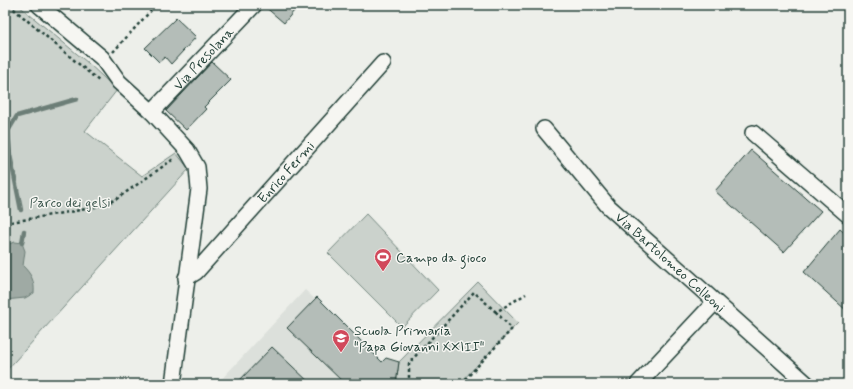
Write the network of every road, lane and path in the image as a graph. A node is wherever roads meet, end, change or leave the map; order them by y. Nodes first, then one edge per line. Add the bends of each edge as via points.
1 (9, 5) edge
2 (39, 5) edge
3 (156, 5) edge
4 (254, 5) edge
5 (102, 58) junction
6 (384, 63) dead end
7 (119, 82) junction
8 (152, 112) junction
9 (544, 129) dead end
10 (753, 133) dead end
11 (187, 150) junction
12 (848, 215) edge
13 (5, 222) edge
14 (186, 278) junction
15 (526, 294) dead end
16 (715, 302) junction
17 (496, 312) junction
18 (173, 384) edge
19 (408, 384) edge
20 (461, 384) edge
21 (638, 384) edge
22 (807, 384) edge

1 - 7 path via 108,90
2 - 5 street
3 - 5 path via 116,50
4 - 8 street, Via Presolana
5 - 7 street
6 - 14 street, Enrico Fermi via 196,272
7 - 8 street
8 - 11 street
9 - 16 street, Via Bartolomeo Colleoni via 608,206
10 - 12 street
11 - 13 path via 115,200 92,208
11 - 14 street via 197,167 199,189
14 - 18 street
15 - 17 path
16 - 21 street
16 - 22 street, Via Bartolomeo Colleoni
17 - 19 path via 474,292 409,363
17 - 20 path via 512,329

